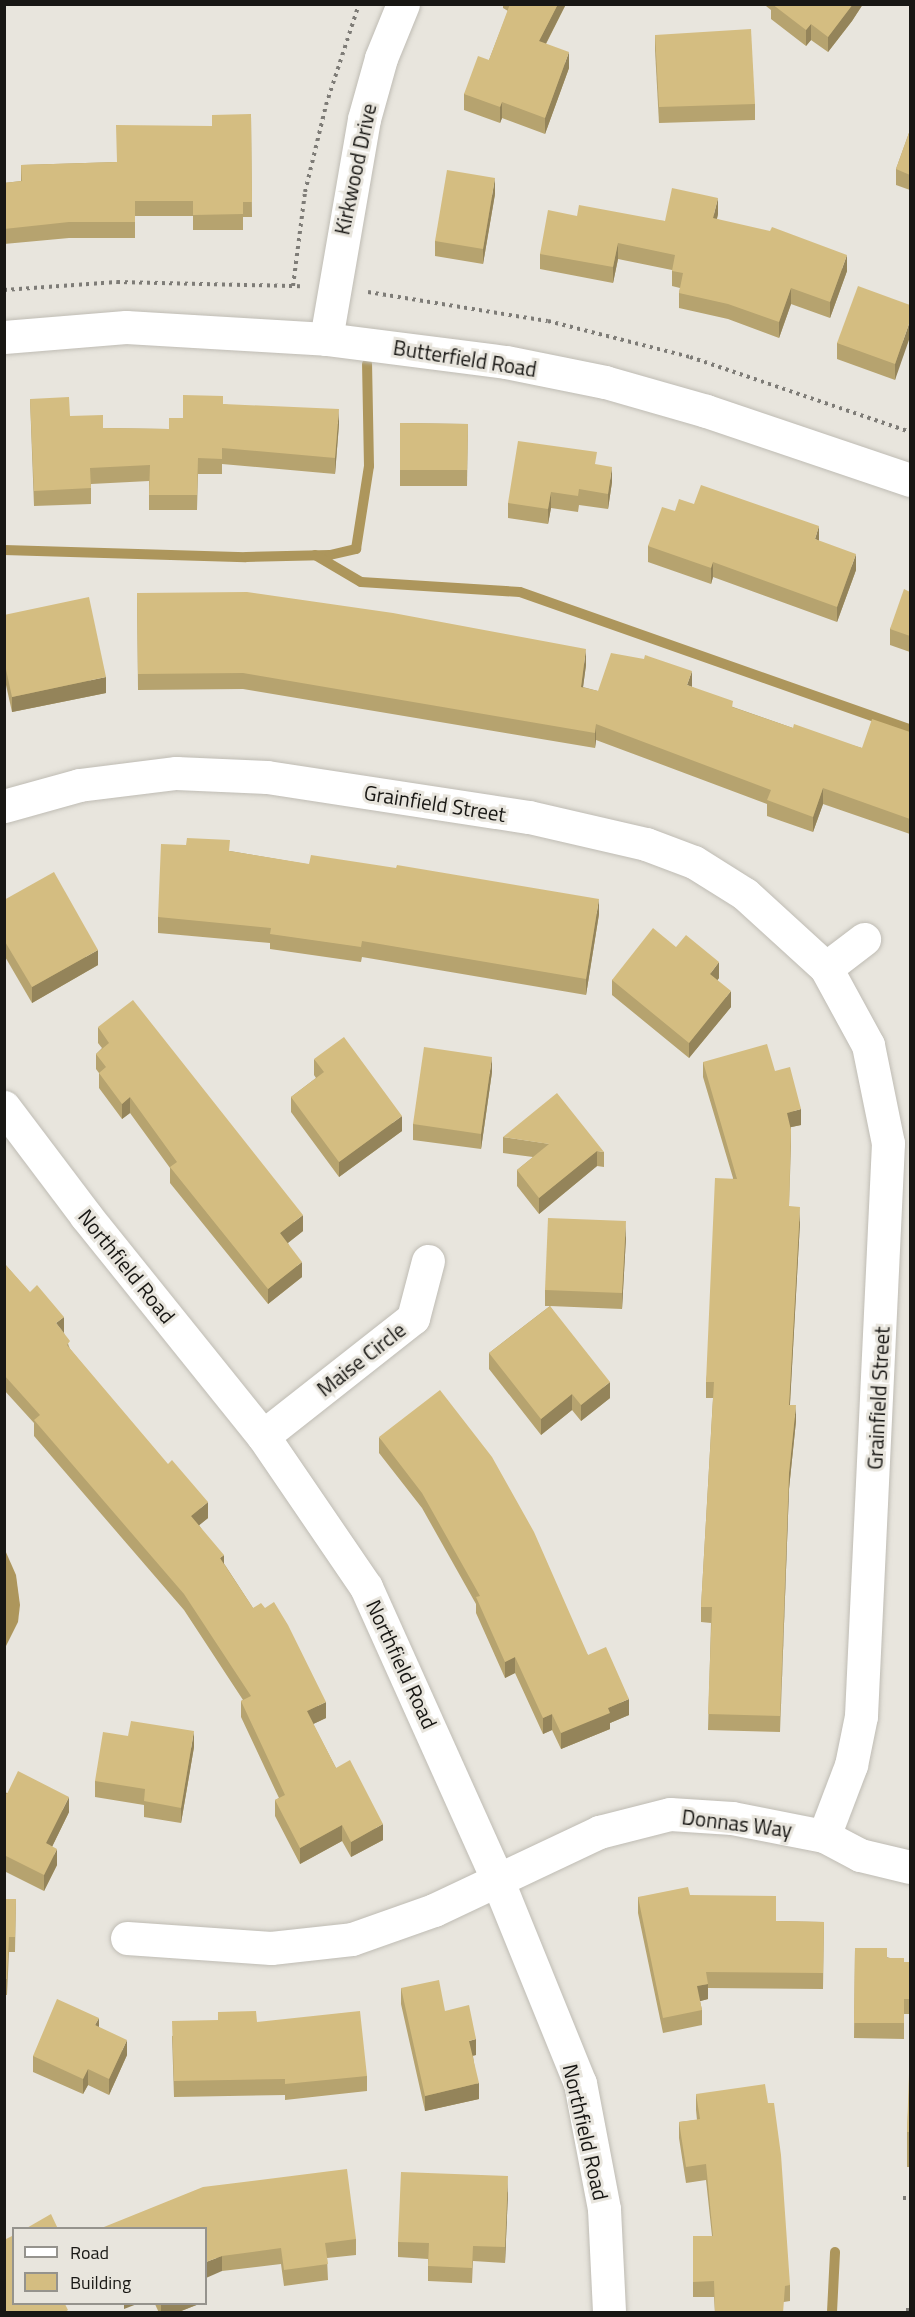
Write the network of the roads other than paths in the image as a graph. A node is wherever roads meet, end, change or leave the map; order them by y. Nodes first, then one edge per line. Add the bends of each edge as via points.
1 (403, 4) edge
2 (4, 337) edge
3 (326, 339) junction
4 (910, 480) edge
5 (4, 806) edge
6 (864, 939) dead end
7 (826, 968) junction
8 (4, 1107) edge
9 (428, 1261) dead end
10 (263, 1436) junction
11 (824, 1836) junction
12 (910, 1868) edge
13 (497, 1879) junction
14 (127, 1938) dead end
15 (609, 2313) edge

1 - 3 street, Kirkwood Drive via 381,58 364,119
2 - 3 street, Butterfield Road via 126,327
3 - 4 street, Butterfield Road via 506,362 605,382 706,411
5 - 7 street, Grainfield Street via 79,785 176,773 267,777 529,817 646,844 694,862 745,894
6 - 7 street
7 - 11 street, Grainfield Street via 868,1045 888,1143 862,1705 851,1765
8 - 10 street, Northfield Road
9 - 10 street, Maise Circle via 413,1318
10 - 13 street, Northfield Road via 366,1587
11 - 12 street, Donnas Way via 860,1856
11 - 13 street, Donnas Way via 732,1818 670,1814 600,1832
13 - 14 street, Donnas Way via 434,1910 352,1939 271,1948
13 - 15 street, Northfield Road via 580,2083 604,2209

